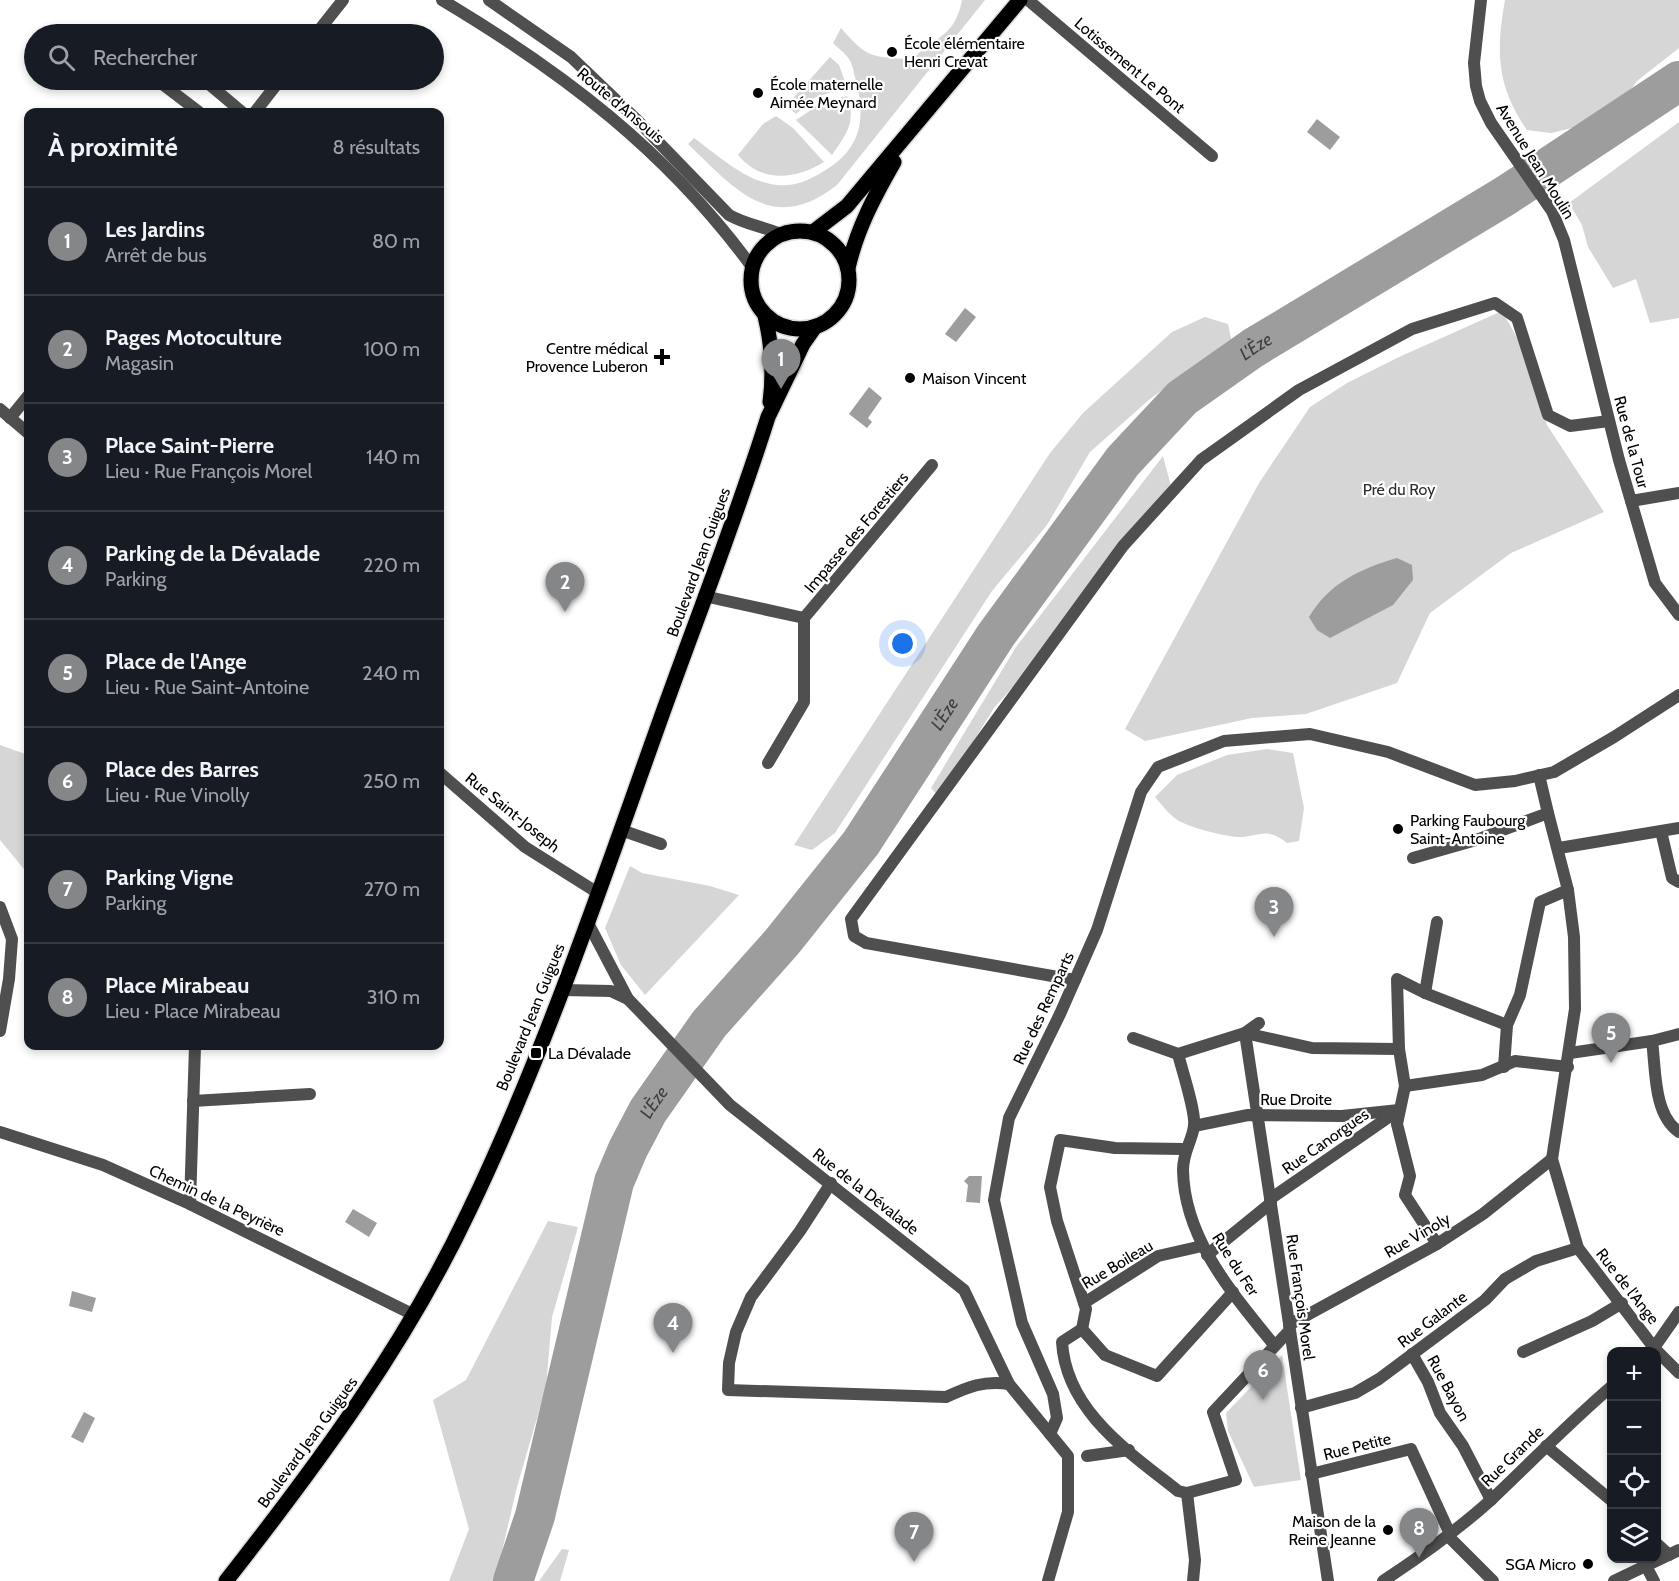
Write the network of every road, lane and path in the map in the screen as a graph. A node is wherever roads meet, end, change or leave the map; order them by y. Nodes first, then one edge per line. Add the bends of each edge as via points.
1 (343, 0) edge
2 (442, 0) edge
3 (489, 0) edge
4 (1020, 0) edge
5 (1028, 0) edge
6 (1481, 0) edge
7 (324, 24) edge
8 (170, 90) edge
9 (216, 90) edge
10 (272, 90) edge
11 (194, 108) edge
12 (237, 108) edge
13 (258, 108) edge
14 (909, 134) junction
15 (1212, 156) dead end
16 (813, 232) junction
17 (780, 234) junction
18 (752, 267) junction
19 (848, 268) junction
20 (1572, 268) joint
21 (765, 316) junction
22 (815, 327) junction
23 (24, 399) edge
24 (4, 415) edge
25 (768, 417) junction
26 (1609, 421) junction
27 (24, 430) edge
28 (932, 465) dead end
29 (1679, 493) edge
30 (1631, 501) junction
31 (704, 596) junction
32 (1679, 615) edge
33 (804, 618) junction
34 (1679, 694) edge
35 (768, 763) dead end
36 (1539, 775) junction
37 (444, 777) edge
38 (1548, 813) junction
39 (1679, 828) edge
40 (621, 830) junction
41 (1661, 831) junction
42 (661, 844) dead end
43 (1559, 848) junction
44 (1413, 858) dead end
45 (1679, 882) edge
46 (1568, 890) junction
47 (598, 893) junction
48 (0, 907) edge
49 (587, 921) junction
50 (1437, 922) dead end
51 (1075, 980) junction
52 (562, 990) junction
53 (1425, 993) junction
54 (628, 999) junction
55 (1258, 1023) dead end
56 (1507, 1025) junction
57 (0, 1031) edge
58 (1245, 1033) junction
59 (1679, 1034) edge
60 (1133, 1038) dead end
61 (1653, 1041) junction
62 (1399, 1049) junction
63 (195, 1050) edge
64 (1570, 1053) junction
65 (1178, 1054) junction
66 (1504, 1067) junction
67 (1568, 1067) junction
68 (1405, 1086) junction
69 (310, 1094) dead end
70 (193, 1101) junction
71 (1399, 1110) junction
72 (1259, 1116) junction
73 (1194, 1126) junction
74 (0, 1132) edge
75 (1679, 1132) edge
76 (1184, 1149) junction
77 (1552, 1159) junction
78 (831, 1183) junction
79 (1271, 1201) junction
80 (190, 1204) junction
81 (1437, 1244) junction
82 (1578, 1248) junction
83 (1205, 1250) junction
84 (1233, 1292) junction
85 (1622, 1303) junction
86 (1085, 1306) junction
87 (1679, 1312) edge
88 (412, 1314) junction
89 (1289, 1328) junction
90 (1082, 1329) junction
91 (1274, 1346) junction
92 (1651, 1347) edge
93 (1655, 1347) edge
94 (1522, 1352) dead end
95 (1412, 1354) junction
96 (1661, 1357) edge
97 (1679, 1373) edge
98 (1009, 1384) junction
99 (1607, 1390) edge
100 (1301, 1408) junction
101 (1050, 1434) junction
102 (1546, 1446) junction
103 (1129, 1450) junction
104 (1087, 1456) dead end
105 (1311, 1474) junction
106 (1187, 1493) junction
107 (1607, 1498) edge
108 (1491, 1500) junction
109 (1449, 1535) junction
110 (1674, 1552) edge
111 (1646, 1566) junction
112 (226, 1581) edge
113 (1048, 1581) edge
114 (1193, 1581) edge
115 (1328, 1581) edge
116 (1383, 1581) edge
117 (1493, 1581) edge
118 (1614, 1581) edge
119 (1654, 1581) edge

1 - 7 street
2 - 18 street, Route d'Ansouis via 554,71 625,129 683,182
3 - 17 street, Route d'Ansouis via 571,57 729,215 747,225
4 - 14 main road
5 - 15 street, Lotissement Le Pont
6 - 20 street, Avenue Jean Moulin via 1474,63 1480,101 1552,211
8 - 11 street
9 - 12 street
10 - 13 street
14 - 16 main road via 847,206
14 - 19 main road via 865,215
16 - 17 main road
16 - 19 main road via 836,246
17 - 18 main road via 768,242
18 - 21 main road via 752,293
19 - 22 main road via 849,283 839,310
20 - 26 street, Rue de la Tour
21 - 22 main road via 789,328
21 - 25 main road, Boulevard Jean Guigues via 773,372
22 - 25 main road, Boulevard Jean Guigues
23 - 24 street
24 - 27 street
25 - 31 main road, Boulevard Jean Guigues
26 - 30 street, Rue de la Tour
26 - 51 street via 1570,426 1548,415 1517,318 1495,303 1412,329 1299,390 1201,460 1123,546 851,919 854,936 866,943
28 - 33 street, Impasse des Forestiers
29 - 30 street
30 - 32 street, Rue de la Tour via 1654,583
31 - 33 street, Impasse des Forestiers
31 - 40 main road, Boulevard Jean Guigues
33 - 35 street, Impasse des Forestiers via 804,702
34 - 36 street via 1614,737 1554,771
36 - 38 street, Rue de l'Ange
36 - 51 street, Rue des Remparts via 1475,785 1388,752 1310,734 1224,741 1176,759 1158,767 1141,792 1097,930
37 - 47 street, Rue Saint-Joseph via 525,848
38 - 43 street, Rue de l'Ange
38 - 44 street
39 - 41 street
40 - 42 street
40 - 47 main road, Boulevard Jean Guigues
41 - 43 street
41 - 45 street via 1672,878
43 - 46 street, Rue de l'Ange
46 - 56 street via 1540,902 1520,995
46 - 64 street, Rue de l'Ange via 1574,937 1575,1010
47 - 49 main road, Boulevard Jean Guigues
48 - 57 street via 12,939
49 - 52 main road, Boulevard Jean Guigues
49 - 54 street, Rue de la Dévalade
50 - 53 street
51 - 101 street, Rue des Remparts via 1009,1118 994,1200 1022,1323 1053,1394 1057,1418
52 - 54 street via 611,991
52 - 88 main road, Boulevard Jean Guigues via 467,1215
53 - 56 street
53 - 62 street via 1397,979
54 - 78 street, Rue de la Dévalade via 730,1105
55 - 58 street
56 - 66 street
58 - 62 street via 1312,1048
58 - 65 street
58 - 72 street, Rue François Morel
59 - 61 street
60 - 65 street
61 - 64 street
61 - 75 street via 1662,1113
62 - 68 street
63 - 70 street
64 - 67 street, Rue de l'Ange
65 - 73 street
66 - 67 street via 1515,1061
66 - 68 street via 1482,1076
67 - 77 street, Rue de l'Ange
68 - 71 street
69 - 70 street
70 - 80 street
71 - 72 street, Rue Droite via 1342,1116
71 - 79 street, Rue Canorgues
71 - 81 street via 1397,1124 1410,1176 1405,1195
72 - 73 street, Rue Droite via 1232,1117
72 - 79 street, Rue François Morel
73 - 76 street, Rue du Fer
74 - 80 street, Chemin de la Peyrière via 103,1165
76 - 83 street, Rue du Fer via 1185,1196
76 - 86 street via 1115,1148 1060,1140 1050,1187
77 - 81 street, Rue Vinoly via 1483,1214
77 - 82 street, Rue de l'Ange
78 - 98 street, Rue de la Dévalade via 964,1290
78 - 98 street via 751,1297 736,1332 728,1390 946,1397 983,1383
79 - 83 street, Rue Canorgues
79 - 89 street, Rue François Morel
80 - 88 street, Chemin de la Peyrière
81 - 89 street, Rue Vinoly
82 - 85 street, Rue de l'Ange
82 - 95 street, Rue Galante via 1536,1261 1505,1279 1485,1300
83 - 84 street, Rue du Fer
83 - 86 street, Rue Boileau via 1158,1256
84 - 90 street via 1157,1376 1105,1355
84 - 91 street, Rue du Fer
85 - 92 street, Rue de l'Ange
85 - 94 street
86 - 90 street
87 - 93 street
88 - 112 main road, Boulevard Jean Guigues via 357,1405
89 - 91 street, Rue Vinoly
89 - 100 street, Rue François Morel
90 - 103 street via 1062,1342 1073,1387 1099,1424
91 - 106 street, Rue Vinoly via 1213,1412 1236,1480
95 - 100 street, Rue Galante via 1355,1393
95 - 108 street, Rue Bayon via 1440,1413 1463,1446
96 - 97 street, Rue de l'Ange
98 - 101 street, Rue de la Dévalade
99 - 102 street, Rue Grande
100 - 105 street, Rue François Morel
101 - 113 street via 1068,1456 1070,1479 1068,1512
102 - 107 street
102 - 108 street, Rue Grande
103 - 104 street
103 - 106 street via 1178,1491
105 - 109 street, Rue Petite via 1411,1449
105 - 115 street, Rue François Morel
106 - 114 street via 1195,1560
108 - 109 street, Rue Grande
109 - 116 street, Rue Grande
109 - 117 street
110 - 111 street
111 - 118 street
111 - 119 street

